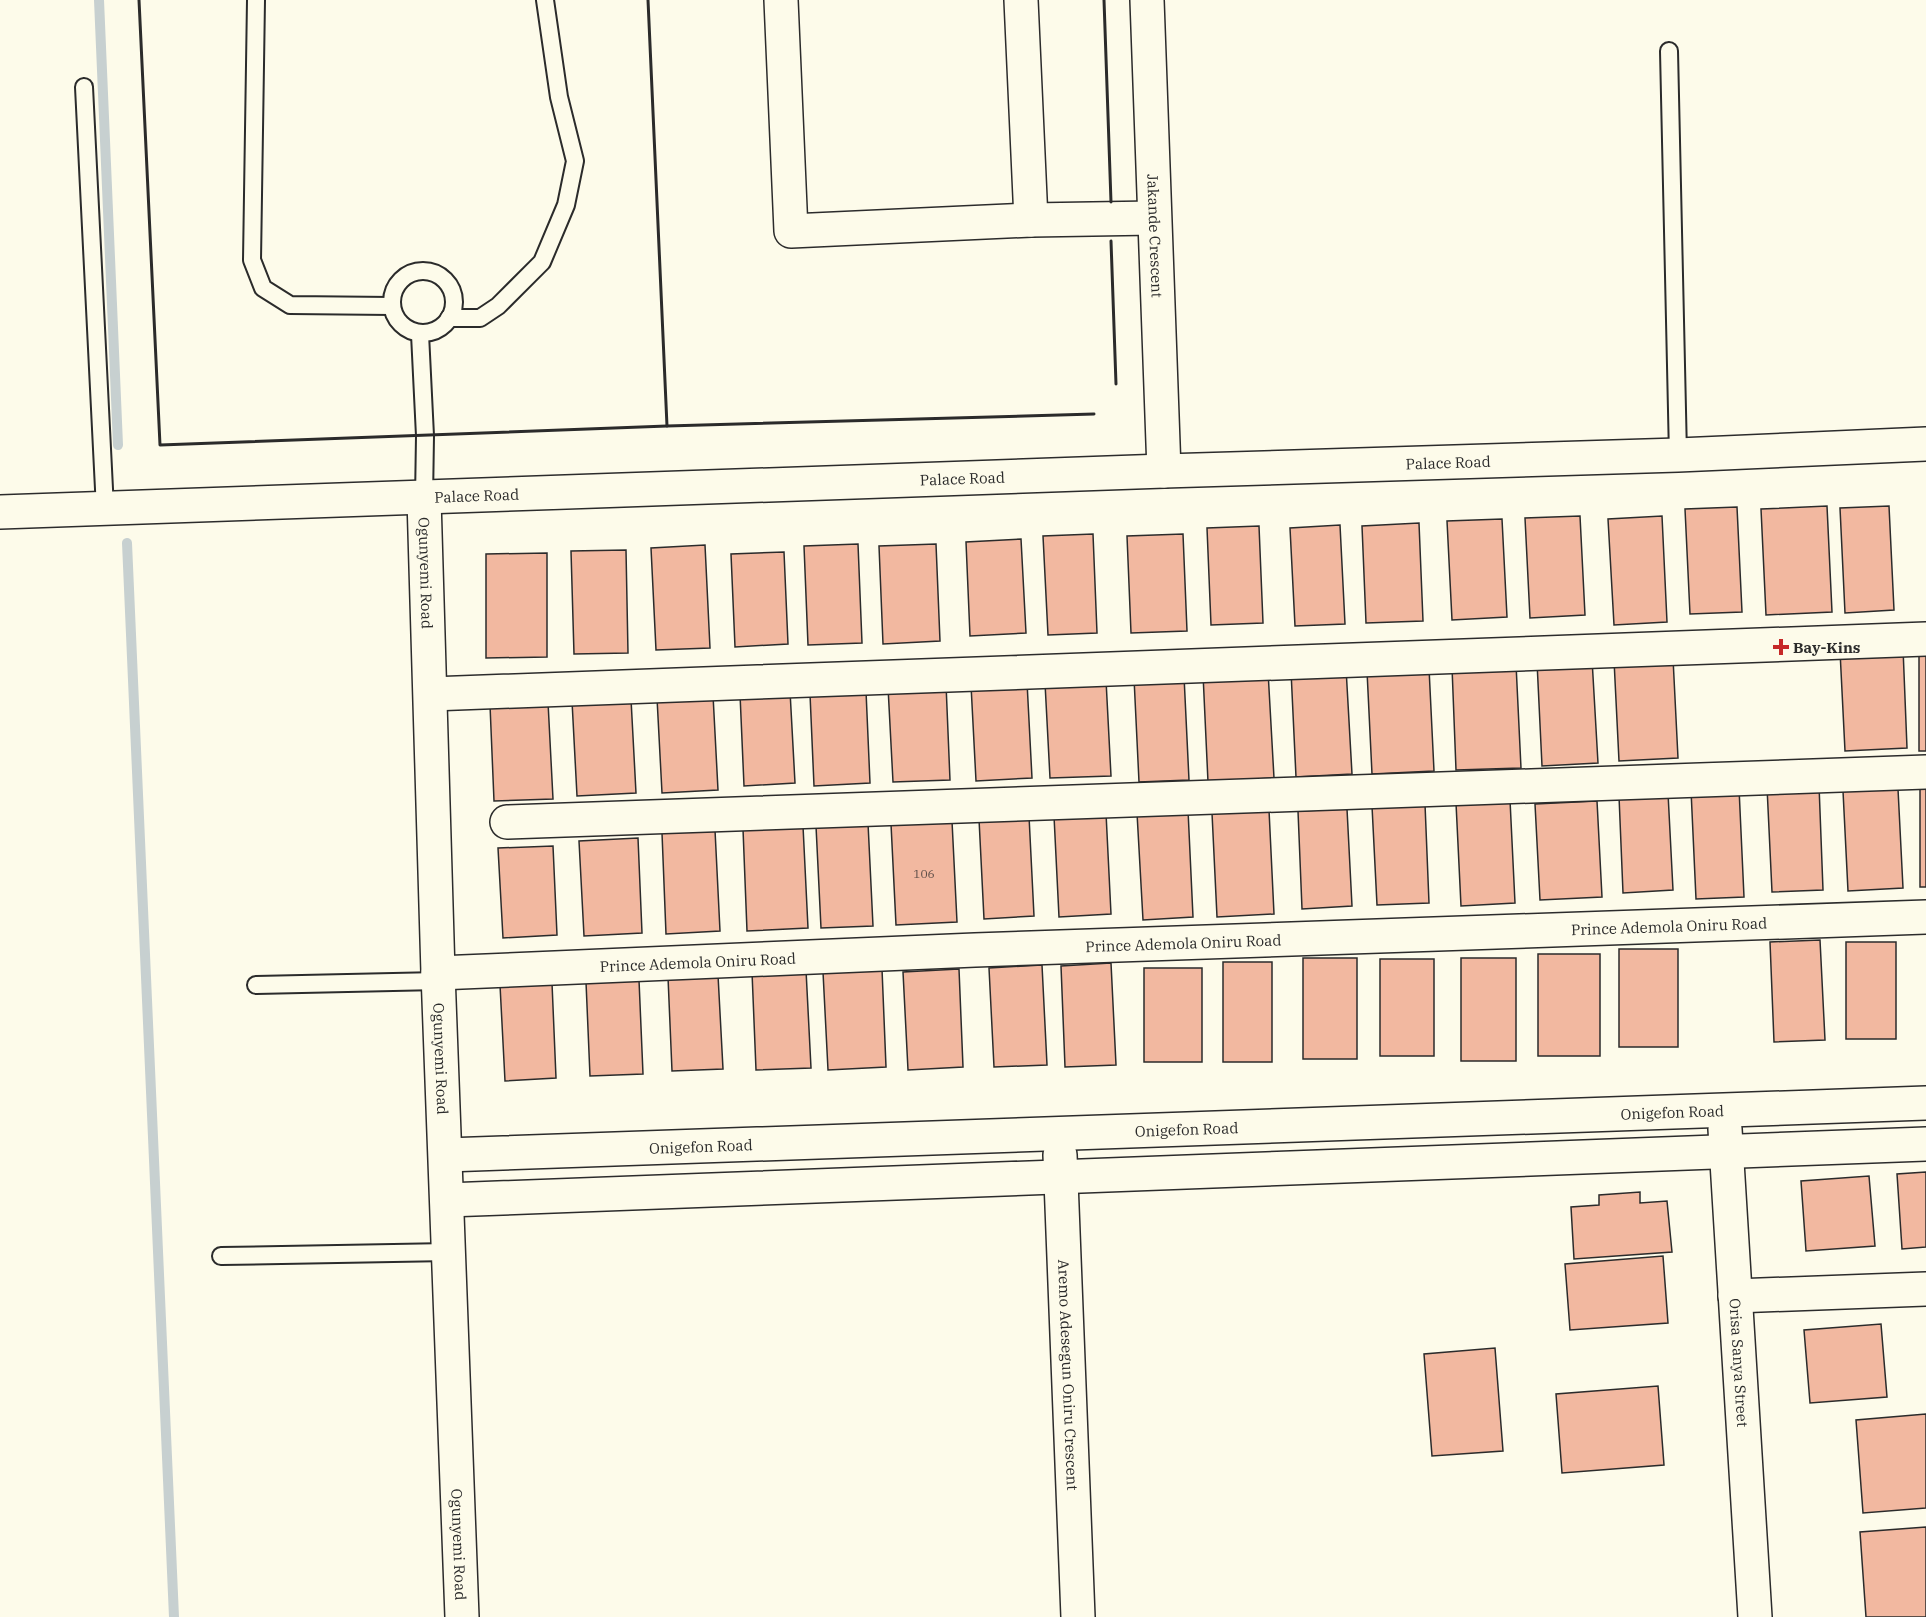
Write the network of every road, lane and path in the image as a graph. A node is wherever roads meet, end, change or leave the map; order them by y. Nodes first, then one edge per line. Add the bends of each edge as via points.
1 (256, 0) edge
2 (545, 0) edge
3 (781, 0) edge
4 (1021, 0) edge
5 (1147, 0) edge
6 (1669, 51) dead end
7 (84, 87) dead end
8 (1154, 218) junction
9 (1031, 220) junction
10 (392, 306) junction
11 (449, 318) junction
12 (420, 334) junction
13 (1926, 444) edge
14 (1678, 455) junction
15 (1164, 471) junction
16 (424, 499) junction
17 (105, 509) junction
18 (0, 512) edge
19 (1926, 639) edge
20 (431, 694) junction
21 (1926, 772) edge
22 (507, 822) dead end
23 (1926, 917) edge
24 (439, 977) junction
25 (256, 985) dead end
26 (1926, 1102) edge
27 (1724, 1110) junction
28 (1059, 1132) junction
29 (1926, 1144) edge
30 (1727, 1152) junction
31 (446, 1155) junction
32 (1060, 1177) junction
33 (447, 1200) junction
34 (449, 1252) junction
35 (221, 1256) dead end
36 (1926, 1289) edge
37 (1735, 1296) junction
38 (462, 1617) edge
39 (1078, 1617) edge
40 (1755, 1617) edge

1 - 10 lane via 252,260 263,288 290,305
2 - 11 lane via 559,97 575,161 566,205 542,262 498,306 480,318
3 - 9 street via 791,231
4 - 9 street
5 - 8 street, Jakande Crescent
6 - 14 lane
7 - 17 lane
8 - 9 street
8 - 15 street, Jakande Crescent
10 - 11 lane via 392,296 403,278 424,271 434,273 443,279 454,298
10 - 12 lane via 402,325
11 - 12 lane via 437,330
12 - 16 lane
13 - 14 street, Palace Road
14 - 15 street, Palace Road
15 - 16 street, Palace Road
16 - 17 street, Palace Road
16 - 20 street, Ogunyemi Road
17 - 18 street, Palace Road
19 - 20 street
20 - 24 street, Ogunyemi Road
21 - 22 street
23 - 24 street, Prince Ademola Oniru Road via 975,950
24 - 25 lane
24 - 31 street, Ogunyemi Road
26 - 27 street, Onigefon Road
27 - 28 street, Onigefon Road
27 - 30 street, Orisa Sanya Street
28 - 31 street, Onigefon Road
28 - 32 street, Aremo Adesegun Oniru Crescent
29 - 30 street
30 - 32 street
30 - 37 street, Orisa Sanya Street
31 - 33 street, Ogunyemi Road
32 - 33 street
32 - 39 street, Aremo Adesegun Oniru Crescent
33 - 34 street, Ogunyemi Road
34 - 35 lane
34 - 38 street, Ogunyemi Road
36 - 37 street
37 - 40 street, Orisa Sanya Street

